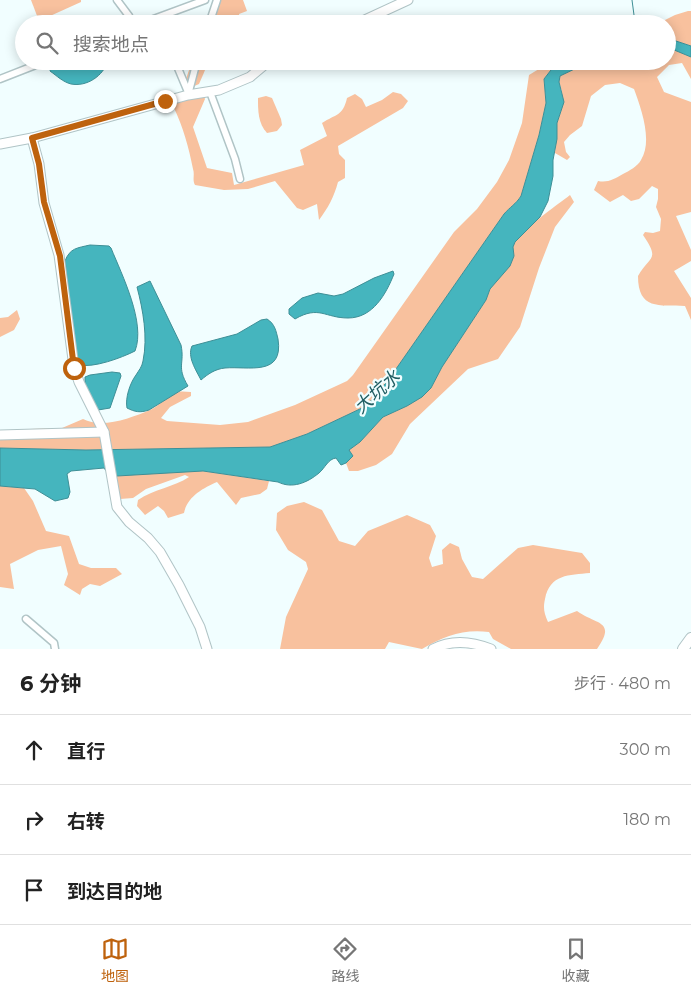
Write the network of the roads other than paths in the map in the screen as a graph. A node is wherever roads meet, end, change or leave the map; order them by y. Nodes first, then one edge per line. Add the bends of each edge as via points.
1 (117, 0) edge
2 (205, 0) edge
3 (217, 0) edge
4 (408, 0) edge
5 (128, 15) edge
6 (171, 15) edge
7 (212, 15) edge
8 (376, 15) edge
9 (23, 70) edge
10 (179, 70) edge
11 (195, 70) edge
12 (258, 70) edge
13 (0, 79) edge
14 (210, 92) junction
15 (188, 94) junction
16 (32, 138) junction
17 (0, 144) edge
18 (240, 179) dead end
19 (0, 435) edge
20 (105, 436) junction
21 (26, 619) dead end
22 (691, 638) edge
23 (55, 649) edge
24 (207, 649) edge
25 (432, 649) edge
26 (491, 649) edge
27 (683, 649) edge

1 - 5 street
2 - 6 street
3 - 7 street
4 - 8 street
9 - 13 street
10 - 15 street
11 - 15 street
12 - 14 street via 236,84
14 - 15 street
14 - 18 street
15 - 16 street
16 - 17 street
16 - 20 street via 44,202 60,256 74,368
19 - 20 street
20 - 24 street via 117,507 160,552 200,627
21 - 23 street via 54,643
22 - 27 main road
25 - 26 street via 458,642

